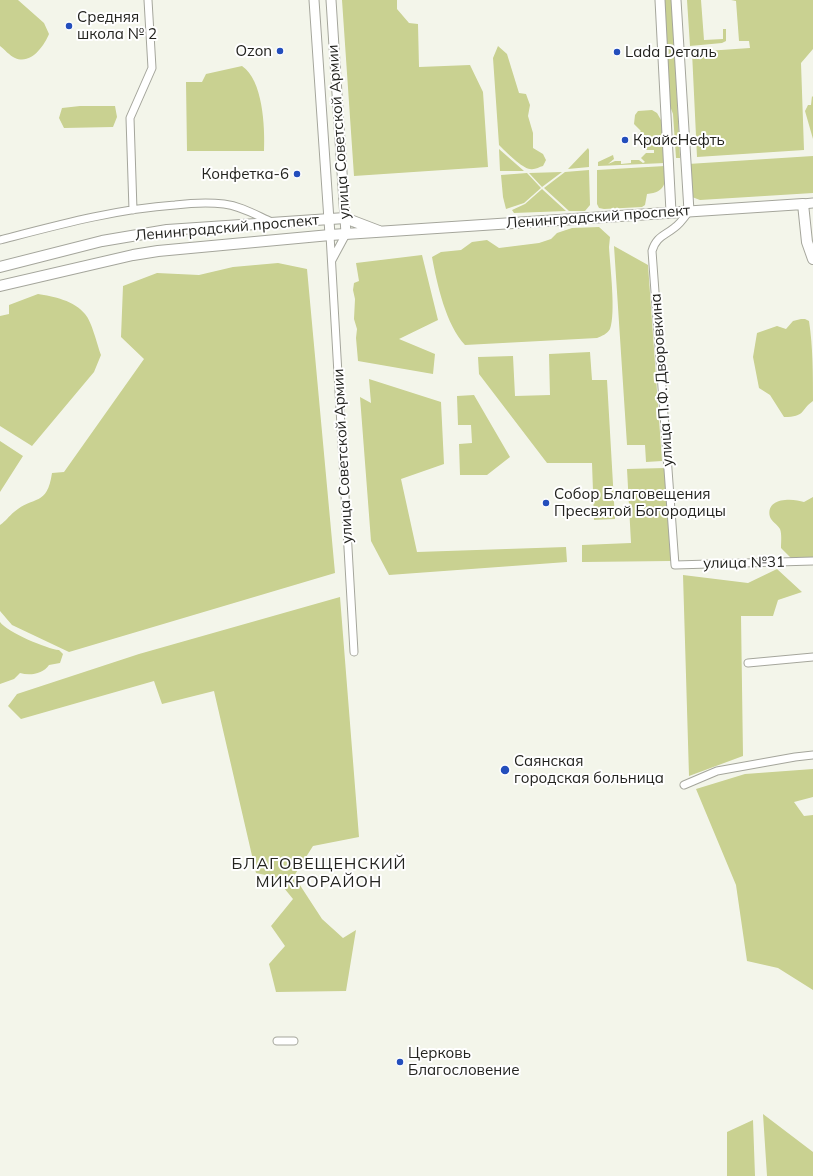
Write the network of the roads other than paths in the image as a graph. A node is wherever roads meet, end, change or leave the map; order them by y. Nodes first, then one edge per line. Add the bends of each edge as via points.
1 (148, 0) edge
2 (314, 0) edge
3 (331, 0) edge
4 (660, 0) edge
5 (676, 0) edge
6 (808, 203) edge
7 (133, 210) junction
8 (689, 211) junction
9 (671, 212) junction
10 (345, 218) junction
11 (329, 219) junction
12 (274, 223) junction
13 (672, 230) junction
14 (382, 232) junction
15 (346, 234) junction
16 (330, 235) junction
17 (0, 240) edge
18 (813, 259) edge
19 (332, 261) junction
20 (0, 267) edge
21 (0, 286) edge
22 (813, 561) edge
23 (675, 564) joint
24 (354, 652) dead end
25 (813, 657) edge
26 (748, 663) dead end
27 (813, 755) edge
28 (684, 785) dead end
29 (294, 1040) dead end
30 (277, 1041) dead end

1 - 7 street via 152,68 130,118
2 - 11 street, улица Советской Армии
3 - 10 street, улица Советской Армии
4 - 9 street
5 - 8 street
6 - 8 main road, Ленинградский проспект
6 - 18 main road via 807,242
7 - 12 street via 196,203 224,204 249,211
7 - 17 street via 77,220
8 - 9 main road, Ленинградский проспект
8 - 13 street, улица П.Ф. Дворовкина
9 - 13 street
9 - 14 main road, Ленинградский проспект
10 - 11 main road, Ленинградский проспект
10 - 14 main road, Ленинградский проспект
10 - 15 street, улица Советской Армии
11 - 12 main road, Ленинградский проспект
11 - 16 street, улица Советской Армии
12 - 20 main road, Ленинградский проспект via 167,230 102,241
13 - 23 street, улица П.Ф. Дворовкина via 654,242 652,251
14 - 15 main road, Ленинградский проспект
15 - 16 main road, Ленинградский проспект
15 - 19 street, улица Советской Армии
16 - 19 street, улица Советской Армии
16 - 21 main road, Ленинградский проспект via 133,255
19 - 24 street, улица Советской Армии
22 - 23 street, улица №31
25 - 26 street
27 - 28 street via 717,771
29 - 30 street

